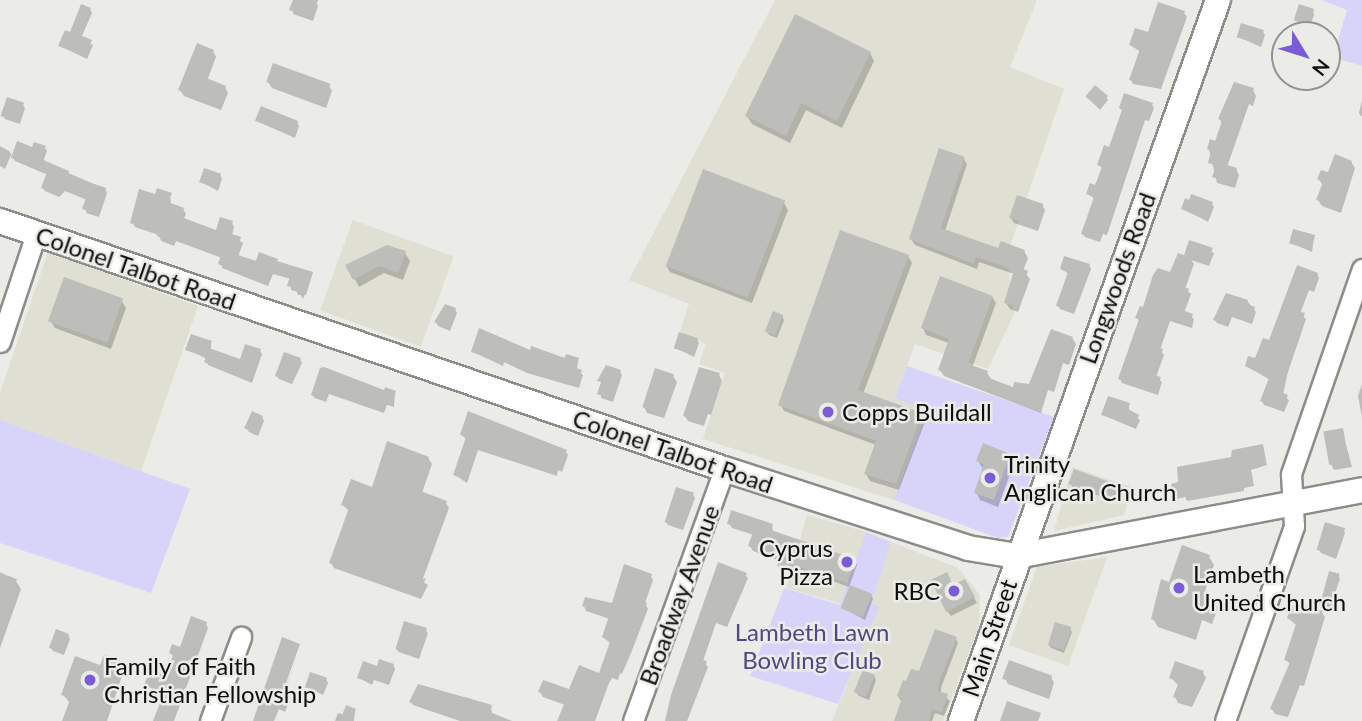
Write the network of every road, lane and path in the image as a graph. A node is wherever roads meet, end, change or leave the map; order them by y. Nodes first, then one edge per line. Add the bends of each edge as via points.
1 (1218, 0) edge
2 (0, 221) edge
3 (36, 234) junction
4 (1362, 269) edge
5 (0, 342) edge
6 (724, 469) junction
7 (1362, 490) edge
8 (1292, 503) junction
9 (1017, 556) junction
10 (241, 637) dead end
11 (210, 721) edge
12 (633, 721) edge
13 (961, 721) edge
14 (1225, 721) edge

1 - 9 main road, Longwoods Road
2 - 3 main road, Colonel Talbot Road
3 - 5 street
3 - 6 main road, Colonel Talbot Road
4 - 8 street via 1291,474
6 - 9 main road, Colonel Talbot Road via 968,548
6 - 12 street, Broadway Avenue
7 - 8 main road, Colonel Talbot Road
8 - 9 main road, Colonel Talbot Road
8 - 14 street via 1294,526
9 - 13 main road, Main Street
10 - 11 street

